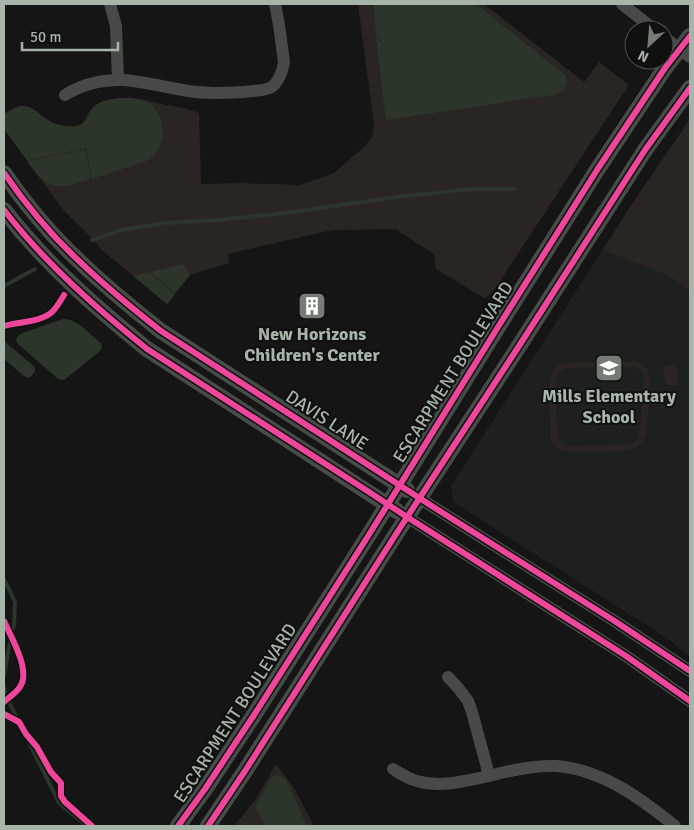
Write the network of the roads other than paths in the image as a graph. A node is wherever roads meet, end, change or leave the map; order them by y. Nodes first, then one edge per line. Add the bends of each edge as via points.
1 (110, 4) edge
2 (275, 4) edge
3 (622, 4) edge
4 (642, 20) edge
5 (674, 41) edge
6 (687, 47) edge
7 (118, 80) junction
8 (690, 88) edge
9 (65, 95) dead end
10 (4, 172) edge
11 (4, 210) edge
12 (399, 485) junction
13 (419, 498) junction
14 (388, 504) junction
15 (407, 517) junction
16 (690, 671) edge
17 (448, 677) dead end
18 (690, 701) edge
19 (226, 758) junction
20 (393, 769) dead end
21 (245, 771) junction
22 (489, 775) junction
23 (178, 826) edge
24 (208, 826) edge
25 (674, 826) edge

1 - 7 street via 116,26
2 - 7 street via 283,68 270,88 204,93
3 - 4 street
5 - 6 street
6 - 12 main road, ESCARPMENT BOULEVARD via 597,170
7 - 9 street via 87,85
8 - 13 main road via 645,150
10 - 12 main road, DAVIS LANE via 77,260 161,331
11 - 14 main road via 71,285 147,349
12 - 13 main road, DAVIS LANE
12 - 14 main road, ESCARPMENT BOULEVARD
13 - 15 main road
13 - 16 street, DAVIS LANE
14 - 15 main road
14 - 19 main road, ESCARPMENT BOULEVARD
15 - 18 street via 626,656
15 - 21 main road
17 - 22 street via 470,707
19 - 21 main road
19 - 23 main road, ESCARPMENT BOULEVARD
20 - 22 street via 415,781 429,784 465,782
21 - 24 main road
22 - 25 street via 540,766 577,770 616,784

